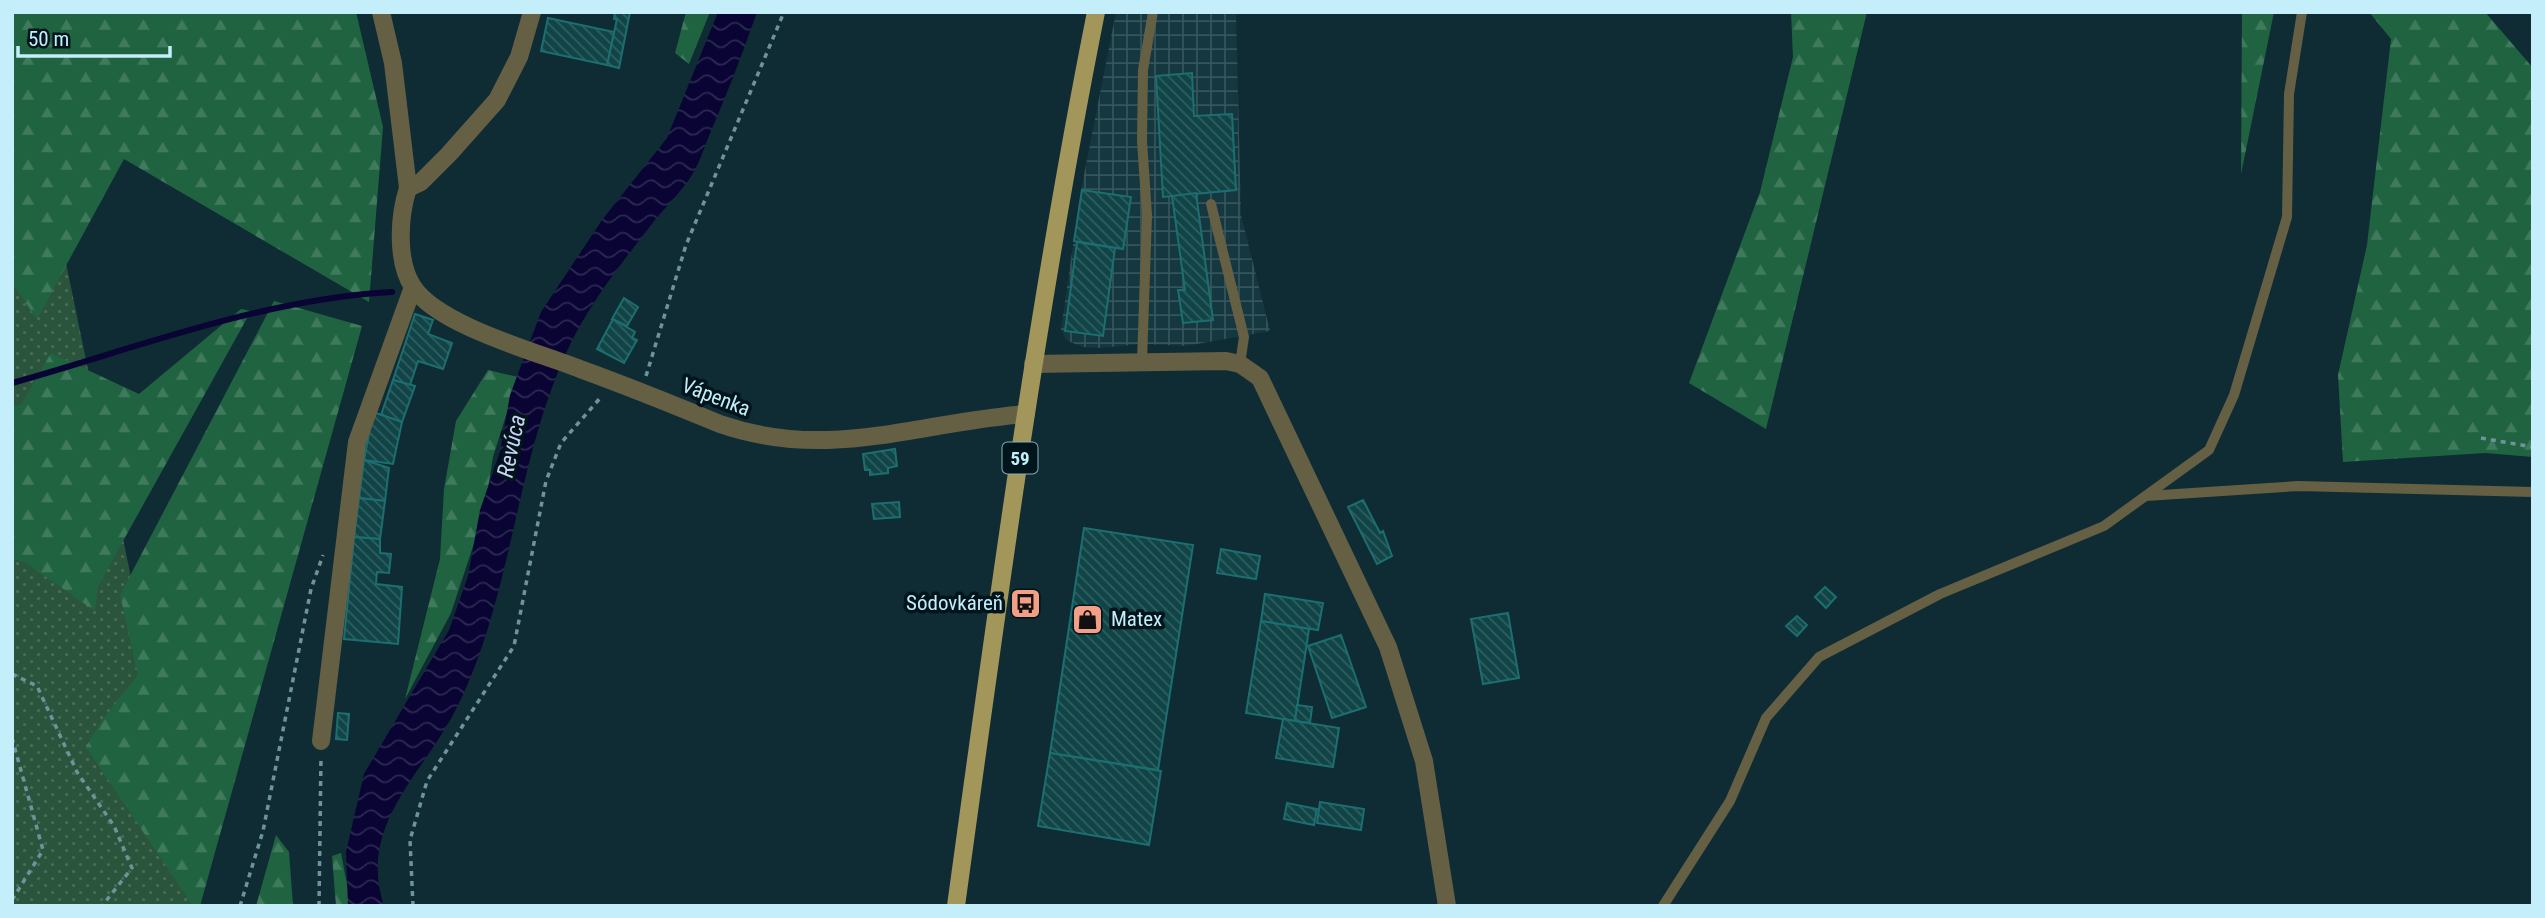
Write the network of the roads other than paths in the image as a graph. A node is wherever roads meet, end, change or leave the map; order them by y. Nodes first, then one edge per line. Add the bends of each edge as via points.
1 (381, 12) edge
2 (532, 12) edge
3 (1096, 12) edge
4 (1153, 12) edge
5 (2302, 12) edge
6 (408, 188) junction
7 (1211, 204) dead end
8 (413, 287) junction
9 (1142, 362) junction
10 (1033, 364) junction
11 (1240, 364) junction
12 (1026, 414) junction
13 (2533, 492) edge
14 (2146, 496) junction
15 (321, 741) road end
16 (956, 906) edge
17 (1447, 906) edge
18 (1663, 906) edge

1 - 6 street via 393,62
2 - 6 street via 519,57 497,100 449,154
3 - 10 main road, 59
4 - 9 lane via 1143,70 1147,215
5 - 14 lane via 2289,94 2287,217 2234,396 2209,450
6 - 8 street via 401,237
7 - 11 lane via 1244,337
8 - 12 street, Vápenka via 471,328 505,343 751,435 783,441 845,442 971,418
8 - 15 street via 357,442
9 - 10 street
9 - 11 street
10 - 12 main road, 59
11 - 17 street via 1260,379 1388,646 1424,761
12 - 16 main road, 59
13 - 14 lane via 2298,486
14 - 18 lane via 2104,526 1940,594 1819,657 1766,718 1730,801

